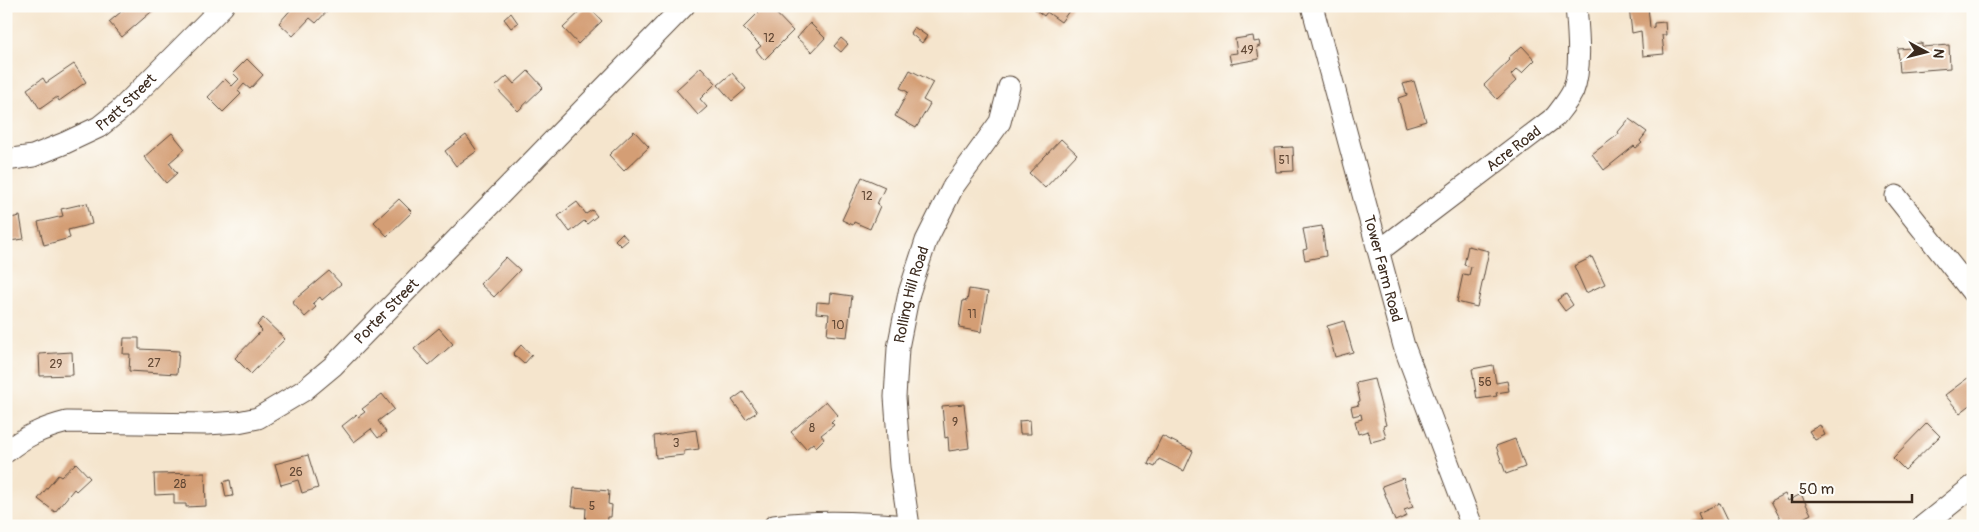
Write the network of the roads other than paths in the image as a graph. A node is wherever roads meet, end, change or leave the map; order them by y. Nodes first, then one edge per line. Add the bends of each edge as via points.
1 (223, 6) edge
2 (684, 6) edge
3 (1312, 6) edge
4 (1576, 6) edge
5 (1009, 87) dead end
6 (6, 160) edge
7 (1896, 196) dead end
8 (1379, 251) junction
9 (1973, 293) edge
10 (6, 452) edge
11 (1973, 486) edge
12 (1925, 525) edge
13 (774, 526) edge
14 (904, 526) edge
15 (909, 526) edge
16 (1472, 526) edge

1 - 6 street, Pratt Street via 119,111 99,127 33,156
2 - 10 street, Porter Street via 333,366 302,391 258,418 207,424 67,422 27,436
3 - 8 street, Tower Farm Road
4 - 8 street, Acre Road via 1577,72 1573,90 1555,117
5 - 15 street, Rolling Hill Road via 1000,122 953,187 926,241 909,293 898,348 895,398
7 - 9 street
8 - 16 street, Tower Farm Road via 1404,346
11 - 12 street
13 - 14 street via 797,522 853,522

